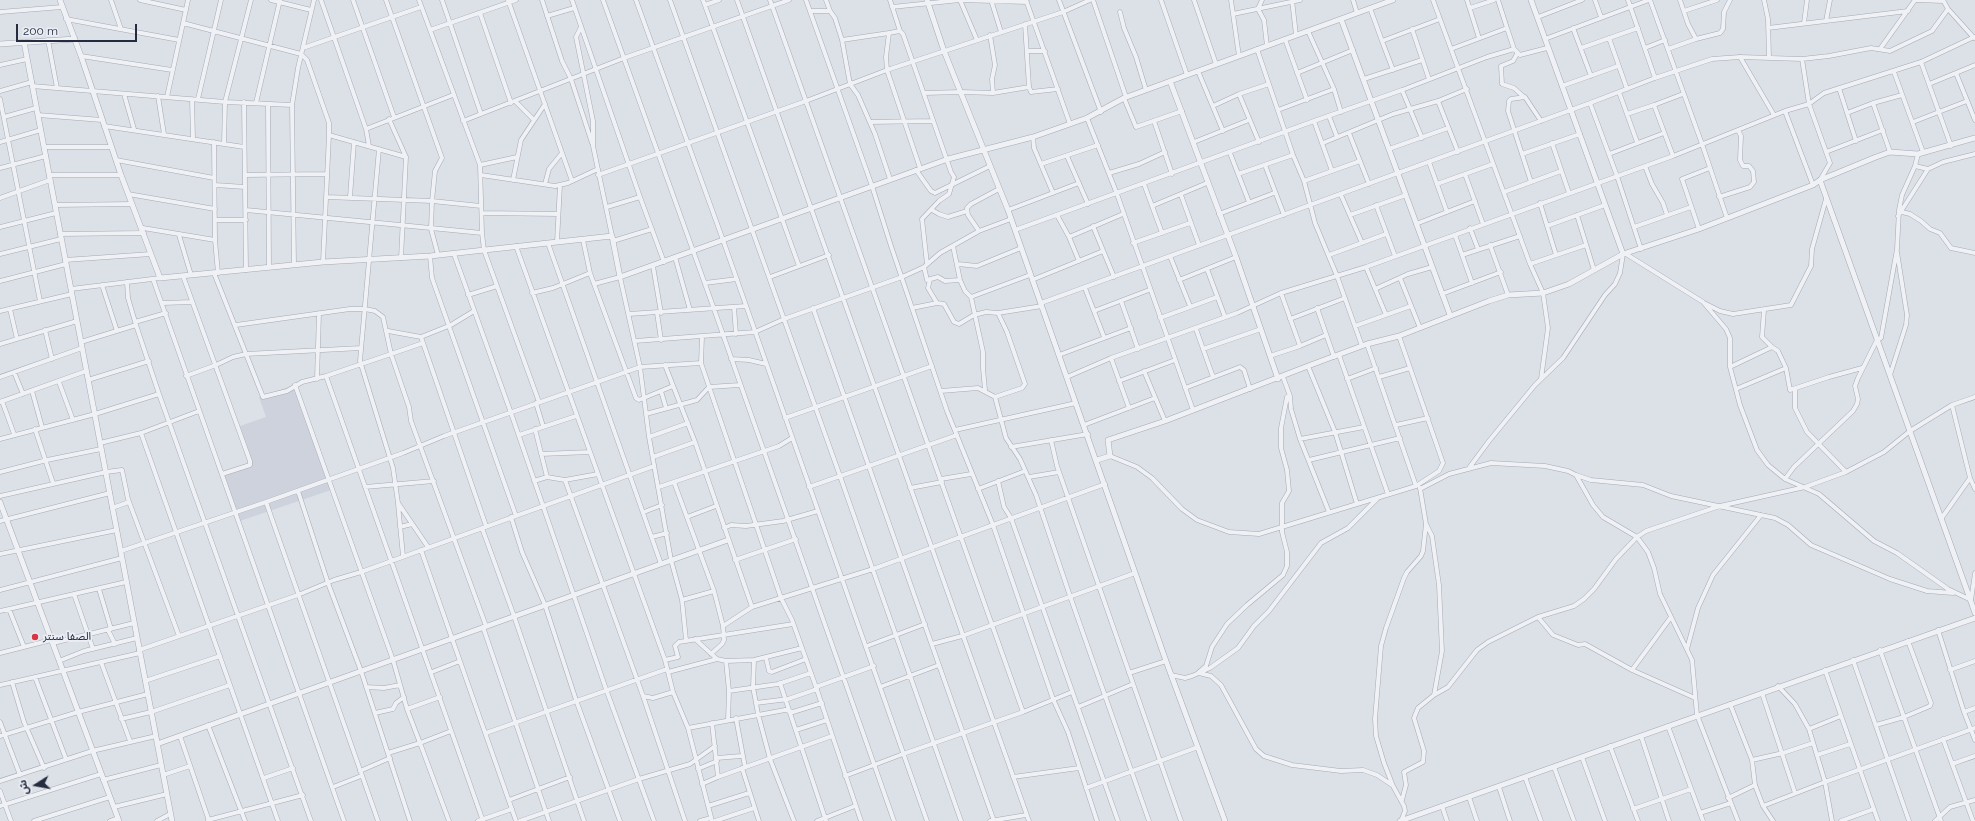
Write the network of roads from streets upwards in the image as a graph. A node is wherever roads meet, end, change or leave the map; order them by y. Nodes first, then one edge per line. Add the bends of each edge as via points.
1 (60, 0) edge
2 (111, 0) edge
3 (140, 0) edge
4 (188, 0) edge
5 (221, 0) edge
6 (251, 0) edge
7 (271, 0) edge
8 (314, 0) edge
9 (321, 0) edge
10 (353, 0) edge
11 (386, 0) edge
12 (419, 0) edge
13 (442, 0) edge
14 (516, 0) edge
15 (542, 0) edge
16 (572, 0) edge
17 (603, 0) edge
18 (636, 0) edge
19 (670, 0) edge
20 (703, 0) edge
21 (719, 0) edge
22 (738, 0) edge
23 (770, 0) edge
24 (789, 0) edge
25 (806, 0) edge
26 (826, 0) edge
27 (890, 0) edge
28 (960, 0) edge
29 (991, 0) edge
30 (1059, 0) edge
31 (1092, 0) edge
32 (1161, 0) edge
33 (1194, 0) edge
34 (1231, 0) edge
35 (1262, 0) edge
36 (1292, 0) edge
37 (1300, 0) edge
38 (1353, 0) edge
39 (1392, 0) edge
40 (1433, 0) edge
41 (1467, 0) edge
42 (1494, 0) edge
43 (1498, 0) edge
44 (1531, 0) edge
45 (1564, 0) edge
46 (1582, 0) edge
47 (1595, 0) edge
48 (1628, 0) edge
49 (1649, 0) edge
50 (1680, 0) edge
51 (1717, 0) edge
52 (1724, 0) edge
53 (1731, 0) edge
54 (1764, 0) edge
55 (1807, 0) edge
56 (1830, 0) edge
57 (1916, 0) edge
58 (1943, 0) edge
59 (279, 1) edge
60 (509, 1) edge
61 (1027, 1) edge
62 (927, 2) edge
63 (1383, 2) edge
64 (705, 5) junction
65 (772, 6) junction
66 (1566, 6) junction
67 (1631, 6) junction
68 (62, 7) junction
69 (421, 7) junction
70 (892, 7) junction
71 (574, 8) junction
72 (1258, 8) junction
73 (1370, 8) junction
74 (1470, 8) junction
75 (1948, 9) junction
76 (186, 10) junction
77 (311, 10) junction
78 (1684, 10) junction
79 (810, 11) junction
80 (1908, 11) junction
81 (0, 12) edge
82 (830, 12) junction
83 (1062, 12) junction
84 (1120, 12) dead end
85 (480, 13) junction
86 (1357, 13) junction
87 (1233, 14) junction
88 (547, 16) junction
89 (743, 16) junction
90 (392, 17) junction
91 (1538, 17) junction
92 (1601, 17) junction
93 (66, 19) junction
94 (1341, 19) junction
95 (1440, 19) junction
96 (1034, 21) junction
97 (1826, 21) junction
98 (183, 23) junction
99 (1804, 23) junction
100 (450, 24) junction
101 (1025, 24) junction
102 (713, 26) junction
103 (581, 27) junction
104 (364, 28) junction
105 (1507, 28) junction
106 (1573, 28) junction
107 (1638, 28) junction
108 (1768, 28) junction
109 (121, 29) junction
110 (1412, 29) junction
111 (213, 30) junction
112 (430, 30) junction
113 (900, 31) junction
114 (1308, 31) junction
115 (1001, 32) junction
116 (889, 33) junction
117 (990, 35) junction
118 (1296, 35) junction
119 (683, 37) junction
120 (333, 38) junction
121 (1479, 38) junction
122 (1545, 38) junction
123 (1608, 38) junction
124 (1974, 38) edge
125 (75, 39) junction
126 (241, 39) junction
127 (1285, 39) junction
128 (1696, 39) junction
129 (48, 40) junction
130 (179, 40) junction
131 (842, 40) junction
132 (977, 40) junction
133 (1665, 40) junction
134 (1382, 41) junction
135 (24, 42) junction
136 (0, 44) edge
137 (269, 45) junction
138 (1267, 46) junction
139 (304, 48) junction
140 (653, 48) junction
141 (1547, 48) junction
142 (1581, 48) junction
143 (1645, 48) junction
144 (1257, 49) junction
145 (1451, 49) junction
146 (1514, 49) junction
147 (1668, 49) junction
148 (1880, 49) junction
149 (1045, 50) junction
150 (1353, 50) junction
151 (944, 51) junction
152 (1027, 51) junction
153 (301, 54) junction
154 (1517, 54) junction
155 (81, 56) junction
156 (1239, 56) junction
157 (624, 58) junction
158 (1740, 58) junction
159 (1769, 58) junction
160 (27, 59) junction
161 (1802, 59) junction
162 (1422, 60) junction
163 (913, 62) junction
164 (1921, 62) junction
165 (1322, 63) junction
166 (1216, 64) junction
167 (0, 65) edge
168 (1975, 65) edge
169 (1618, 66) junction
170 (1459, 68) junction
171 (172, 70) junction
172 (595, 70) junction
173 (887, 70) junction
174 (1393, 70) junction
175 (1198, 71) junction
176 (1675, 71) junction
177 (1894, 72) junction
178 (1297, 73) junction
179 (1956, 73) junction
180 (585, 74) junction
181 (1186, 75) junction
182 (1591, 76) junction
183 (1655, 78) junction
184 (571, 79) junction
185 (1364, 79) junction
186 (1429, 79) junction
187 (1170, 81) junction
188 (32, 84) junction
189 (850, 84) junction
190 (1269, 84) junction
191 (1929, 84) junction
192 (1562, 86) junction
193 (1029, 87) junction
194 (57, 88) junction
195 (1838, 88) junction
196 (838, 89) junction
197 (1058, 89) junction
198 (1334, 89) junction
199 (1467, 89) junction
200 (1627, 89) junction
201 (1146, 90) junction
202 (1402, 90) junction
203 (0, 91) edge
204 (540, 91) junction
205 (93, 92) junction
206 (961, 92) junction
207 (1619, 92) junction
208 (924, 93) junction
209 (993, 93) junction
210 (124, 94) junction
211 (1239, 94) junction
212 (1683, 94) junction
213 (1902, 94) junction
214 (158, 96) junction
215 (167, 96) junction
216 (454, 96) junction
217 (1524, 97) junction
218 (1125, 98) junction
219 (0, 99) edge
220 (192, 99) junction
221 (198, 99) junction
222 (1307, 100) junction
223 (1438, 101) junction
224 (1967, 101) junction
225 (225, 102) junction
226 (244, 102) junction
227 (513, 102) junction
228 (806, 102) junction
229 (1372, 102) junction
230 (256, 103) junction
231 (1590, 103) junction
232 (1873, 103) junction
233 (268, 104) junction
234 (292, 104) junction
235 (545, 104) junction
236 (1809, 104) junction
237 (1654, 105) junction
238 (424, 106) junction
239 (1213, 106) junction
240 (36, 108) junction
241 (1278, 110) junction
242 (1410, 110) junction
243 (1571, 110) junction
244 (1182, 111) junction
245 (1785, 111) junction
246 (1939, 111) junction
247 (777, 112) junction
248 (1101, 112) junction
249 (1342, 112) junction
250 (1847, 113) junction
251 (38, 114) junction
252 (481, 114) junction
253 (1627, 114) junction
254 (2, 115) edge
255 (1774, 115) junction
256 (1329, 116) junction
257 (394, 117) junction
258 (1087, 118) junction
259 (389, 119) junction
260 (102, 120) junction
261 (534, 120) junction
262 (1249, 120) junction
263 (1975, 120) edge
264 (463, 121) junction
265 (933, 121) junction
266 (1154, 121) junction
267 (1541, 121) junction
268 (748, 122) junction
269 (870, 122) junction
270 (904, 122) junction
271 (1314, 122) junction
272 (1379, 122) junction
273 (1913, 122) junction
274 (1070, 124) junction
275 (104, 126) junction
276 (1448, 128) junction
277 (134, 129) junction
278 (366, 129) junction
279 (41, 130) junction
280 (1738, 130) junction
281 (1883, 130) junction
282 (1223, 131) junction
283 (1514, 131) junction
284 (717, 132) junction
285 (1285, 133) junction
286 (1349, 133) junction
287 (1664, 133) junction
288 (164, 134) junction
289 (1580, 134) junction
290 (329, 135) junction
291 (1033, 137) junction
292 (1337, 137) junction
293 (1422, 138) junction
294 (1975, 138) edge
295 (193, 139) junction
296 (9, 140) junction
297 (1856, 141) junction
298 (0, 142) edge
299 (214, 142) junction
300 (354, 142) junction
301 (1194, 142) junction
302 (1259, 142) junction
303 (1485, 142) junction
304 (1637, 142) junction
305 (1323, 143) junction
306 (1552, 143) junction
307 (224, 144) junction
308 (688, 144) junction
309 (1702, 144) junction
310 (1098, 145) junction
311 (44, 146) junction
312 (369, 146) junction
313 (593, 146) junction
314 (1951, 146) junction
315 (111, 147) junction
316 (244, 147) junction
317 (379, 149) junction
318 (1389, 149) junction
319 (984, 150) junction
320 (1165, 152) junction
321 (1458, 152) junction
322 (1826, 152) junction
323 (1890, 152) junction
324 (562, 153) junction
325 (1230, 153) junction
326 (1921, 153) junction
327 (658, 154) junction
328 (1522, 154) junction
329 (1609, 154) junction
330 (1975, 154) edge
331 (1293, 155) junction
332 (46, 156) junction
333 (1067, 156) junction
334 (1673, 156) junction
335 (406, 157) junction
336 (517, 157) junction
337 (948, 159) junction
338 (116, 160) junction
339 (1360, 161) junction
340 (1429, 162) junction
341 (13, 164) junction
342 (629, 164) junction
343 (1041, 164) junction
344 (1201, 164) junction
345 (1493, 164) junction
346 (480, 165) junction
347 (1265, 165) junction
348 (990, 166) junction
349 (1645, 166) junction
350 (1915, 166) junction
351 (0, 168) edge
352 (1710, 168) junction
353 (598, 169) junction
354 (918, 169) junction
355 (1928, 169) junction
356 (1332, 171) junction
357 (1561, 171) junction
358 (1109, 173) junction
359 (245, 174) junction
360 (327, 174) junction
361 (1172, 174) junction
362 (1238, 174) junction
363 (1398, 174) junction
364 (1465, 174) junction
365 (121, 175) junction
366 (268, 175) junction
367 (293, 175) junction
368 (481, 175) junction
369 (598, 175) junction
370 (1617, 176) junction
371 (50, 178) junction
372 (214, 178) junction
373 (890, 179) junction
374 (513, 180) junction
375 (1820, 180) junction
376 (572, 181) junction
377 (1304, 181) junction
378 (1531, 182) junction
379 (1079, 183) junction
380 (1207, 183) junction
381 (1598, 183) junction
382 (545, 184) junction
383 (954, 184) junction
384 (1144, 184) junction
385 (1369, 184) junction
386 (1437, 184) junction
387 (215, 185) junction
388 (560, 185) junction
389 (1813, 185) junction
390 (245, 186) junction
391 (872, 186) junction
392 (999, 189) junction
393 (18, 191) junction
394 (1504, 192) junction
395 (1053, 193) junction
396 (1274, 193) junction
397 (1569, 193) junction
398 (128, 194) junction
399 (1117, 194) junction
400 (1181, 195) junction
401 (1341, 195) junction
402 (1406, 195) junction
403 (1719, 196) junction
404 (326, 197) junction
405 (350, 197) junction
406 (640, 197) junction
407 (840, 197) junction
408 (0, 198) edge
409 (1826, 198) junction
410 (374, 199) junction
411 (403, 200) junction
412 (432, 201) junction
413 (1475, 201) junction
414 (1249, 202) junction
415 (1540, 203) junction
416 (132, 204) junction
417 (1088, 204) junction
418 (55, 205) junction
419 (1312, 205) junction
420 (1376, 205) junction
421 (1605, 205) junction
422 (481, 206) junction
423 (1152, 206) junction
424 (1691, 206) junction
425 (607, 207) junction
426 (812, 208) junction
427 (215, 209) junction
428 (246, 210) junction
429 (932, 210) junction
430 (1008, 210) junction
431 (967, 211) junction
432 (56, 212) junction
433 (269, 212) junction
434 (1447, 212) junction
435 (1902, 212) junction
436 (482, 213) junction
437 (1512, 213) junction
438 (293, 214) junction
439 (558, 214) junction
440 (1123, 214) junction
441 (1219, 214) junction
442 (1284, 214) junction
443 (1057, 215) junction
444 (1350, 215) junction
445 (1577, 215) junction
446 (1667, 215) junction
447 (1898, 217) junction
448 (324, 218) junction
449 (1727, 218) junction
450 (782, 219) junction
451 (1011, 219) junction
452 (23, 220) junction
453 (215, 220) junction
454 (246, 220) junction
455 (1190, 223) junction
456 (372, 224) junction
457 (1416, 224) junction
458 (1483, 224) junction
459 (402, 226) junction
460 (1093, 226) junction
461 (1547, 226) junction
462 (0, 227) edge
463 (1634, 227) junction
464 (1470, 228) junction
465 (431, 229) junction
466 (652, 229) junction
467 (752, 229) junction
468 (1699, 229) junction
469 (1014, 230) junction
470 (143, 231) junction
471 (979, 232) junction
472 (482, 233) junction
473 (1162, 233) junction
474 (1386, 234) junction
475 (1455, 234) junction
476 (179, 235) junction
477 (1069, 236) junction
478 (1227, 236) junction
479 (1520, 236) junction
480 (61, 237) junction
481 (612, 239) junction
482 (215, 240) junction
483 (583, 240) junction
484 (723, 240) junction
485 (557, 242) junction
486 (548, 243) junction
487 (1362, 243) junction
488 (1134, 244) junction
489 (1490, 245) junction
490 (1586, 245) junction
491 (516, 246) junction
492 (953, 246) junction
493 (1199, 246) junction
494 (1424, 246) junction
495 (28, 247) junction
496 (1021, 248) junction
497 (1478, 249) junction
498 (1641, 249) junction
499 (1897, 249) junction
500 (484, 250) junction
501 (693, 251) junction
502 (1103, 251) junction
503 (1975, 253) edge
504 (0, 254) edge
505 (151, 254) junction
506 (454, 254) junction
507 (1625, 254) junction
508 (438, 255) junction
509 (1329, 255) junction
510 (1462, 255) junction
511 (1556, 255) junction
512 (430, 256) junction
513 (829, 256) junction
514 (1170, 256) junction
515 (1395, 256) junction
516 (675, 257) junction
517 (1236, 257) junction
518 (401, 258) junction
519 (368, 260) junction
520 (1079, 261) junction
521 (66, 262) junction
522 (323, 262) junction
523 (664, 262) junction
524 (958, 264) junction
525 (1530, 264) junction
526 (294, 265) junction
527 (653, 266) junction
528 (799, 266) junction
529 (926, 266) junction
530 (269, 267) junction
531 (1142, 267) junction
532 (1366, 267) junction
533 (1432, 267) junction
534 (1207, 269) junction
535 (246, 270) junction
536 (1594, 270) junction
537 (33, 272) junction
538 (1500, 272) junction
539 (216, 273) junction
540 (590, 273) junction
541 (191, 275) junction
542 (183, 276) junction
543 (1337, 276) junction
544 (620, 277) junction
545 (770, 277) junction
546 (902, 277) junction
547 (1031, 277) junction
548 (1114, 277) junction
549 (160, 278) junction
550 (1400, 278) junction
551 (154, 279) junction
552 (737, 279) junction
553 (930, 279) junction
554 (960, 280) junction
555 (1179, 280) junction
556 (0, 281) edge
557 (127, 282) junction
558 (705, 283) junction
559 (1472, 283) junction
560 (562, 284) junction
561 (594, 284) junction
562 (102, 285) junction
563 (497, 286) junction
564 (872, 288) junction
565 (1085, 288) junction
566 (1375, 289) junction
567 (1149, 290) junction
568 (71, 292) junction
569 (532, 293) junction
570 (1281, 293) junction
571 (1543, 293) junction
572 (1442, 294) junction
573 (1508, 294) junction
574 (468, 295) junction
575 (971, 297) junction
576 (1217, 297) junction
577 (844, 298) junction
578 (1345, 298) junction
579 (40, 301) junction
580 (1122, 301) junction
581 (192, 302) junction
582 (1703, 302) junction
583 (163, 303) junction
584 (937, 303) junction
585 (1042, 305) junction
586 (746, 306) junction
587 (1190, 306) junction
588 (1411, 306) junction
589 (734, 307) junction
590 (1252, 307) junction
591 (714, 308) junction
592 (813, 308) junction
593 (912, 308) junction
594 (1317, 308) junction
595 (10, 309) junction
596 (365, 309) junction
597 (690, 310) junction
598 (1764, 310) junction
599 (0, 311) edge
600 (474, 311) junction
601 (1094, 311) junction
602 (166, 313) junction
603 (319, 313) junction
604 (659, 313) junction
605 (998, 313) junction
606 (629, 314) junction
607 (974, 315) junction
608 (1386, 315) junction
609 (1450, 315) junction
610 (1225, 317) junction
611 (1160, 318) junction
612 (784, 319) junction
613 (1290, 319) junction
614 (77, 321) junction
615 (135, 323) junction
616 (236, 325) junction
617 (449, 326) junction
618 (1355, 326) junction
619 (1132, 328) junction
620 (1420, 328) junction
621 (1196, 329) junction
622 (1260, 329) junction
623 (45, 330) junction
624 (117, 331) junction
625 (388, 331) junction
626 (755, 332) junction
627 (736, 334) junction
628 (724, 335) junction
629 (1326, 335) junction
630 (1399, 336) junction
631 (421, 337) junction
632 (702, 337) junction
633 (1104, 337) junction
634 (17, 339) junction
635 (1168, 339) junction
636 (661, 340) junction
637 (1877, 340) junction
638 (81, 342) junction
639 (635, 342) junction
640 (423, 343) junction
641 (0, 344) edge
642 (1365, 345) junction
643 (1300, 346) junction
644 (1772, 347) junction
645 (82, 348) junction
646 (361, 348) junction
647 (1138, 349) junction
648 (1203, 349) junction
649 (318, 350) junction
650 (246, 354) junction
651 (391, 354) junction
652 (1059, 355) junction
653 (1270, 356) junction
654 (1336, 356) junction
655 (1111, 358) junction
656 (52, 359) junction
657 (732, 359) junction
658 (1175, 360) junction
659 (148, 361) junction
660 (701, 363) junction
661 (766, 364) junction
662 (216, 365) junction
663 (360, 365) junction
664 (665, 365) junction
665 (932, 366) junction
666 (1308, 366) junction
667 (640, 367) junction
668 (1730, 367) junction
669 (1376, 368) junction
670 (1410, 368) junction
671 (1786, 368) junction
672 (1862, 368) junction
673 (86, 371) junction
674 (626, 371) junction
675 (1144, 371) junction
676 (14, 372) junction
677 (1890, 375) junction
678 (186, 376) junction
679 (326, 376) junction
680 (0, 377) edge
681 (904, 377) junction
682 (1067, 377) junction
683 (1213, 377) junction
684 (1379, 377) junction
685 (1280, 378) junction
686 (317, 379) junction
687 (1347, 379) junction
688 (1541, 379) junction
689 (88, 380) junction
690 (1119, 380) junction
691 (598, 381) junction
692 (59, 382) junction
693 (296, 385) junction
694 (740, 385) junction
695 (673, 386) junction
696 (875, 386) junction
697 (708, 387) junction
698 (1185, 388) junction
699 (1250, 389) junction
700 (1736, 389) junction
701 (986, 390) junction
702 (1795, 390) junction
703 (32, 391) junction
704 (568, 391) junction
705 (661, 391) junction
706 (941, 391) junction
707 (23, 394) junction
708 (159, 394) junction
709 (1290, 396) junction
710 (845, 397) junction
711 (995, 397) junction
712 (1975, 397) edge
713 (644, 398) junction
714 (1155, 398) junction
715 (1, 402) edge
716 (537, 403) junction
717 (1076, 403) junction
718 (681, 404) junction
719 (1952, 405) junction
720 (666, 408) junction
721 (816, 408) junction
722 (1129, 408) junction
723 (1193, 410) junction
724 (199, 411) junction
725 (511, 413) junction
726 (95, 414) junction
727 (646, 414) junction
728 (576, 416) junction
729 (785, 418) junction
730 (1428, 418) junction
731 (1001, 419) junction
732 (72, 420) junction
733 (1165, 421) junction
734 (169, 423) junction
735 (482, 423) junction
736 (688, 423) junction
737 (1084, 425) junction
738 (1396, 425) junction
739 (543, 426) junction
740 (42, 427) junction
741 (1364, 427) junction
742 (34, 429) junction
743 (535, 429) junction
744 (954, 430) junction
745 (1910, 431) junction
746 (1335, 432) junction
747 (141, 433) junction
748 (454, 433) junction
749 (14, 434) junction
750 (1088, 434) junction
751 (519, 435) junction
752 (957, 435) junction
753 (649, 437) junction
754 (792, 438) junction
755 (1300, 438) junction
756 (1400, 438) junction
757 (0, 439) edge
758 (1051, 440) junction
759 (695, 442) junction
760 (1818, 442) junction
761 (100, 444) junction
762 (929, 445) junction
763 (1370, 445) junction
764 (421, 446) junction
765 (1012, 447) junction
766 (101, 449) junction
767 (764, 451) junction
768 (590, 452) junction
769 (1341, 453) junction
770 (541, 454) junction
771 (898, 455) junction
772 (1110, 456) junction
773 (390, 457) junction
774 (653, 457) junction
775 (47, 460) junction
776 (1097, 460) junction
777 (1309, 460) junction
778 (734, 461) junction
779 (870, 465) junction
780 (654, 466) junction
781 (358, 468) junction
782 (1469, 469) junction
783 (1025, 471) junction
784 (0, 472) edge
785 (106, 472) junction
786 (705, 472) junction
787 (1059, 472) junction
788 (1846, 472) junction
789 (222, 474) junction
790 (598, 474) junction
791 (971, 474) junction
792 (631, 475) junction
793 (1576, 475) junction
794 (840, 476) junction
795 (547, 477) junction
796 (1029, 477) junction
797 (329, 478) junction
798 (1970, 478) junction
799 (1786, 479) junction
800 (565, 480) junction
801 (942, 480) junction
802 (534, 481) junction
803 (998, 481) junction
804 (434, 482) junction
805 (674, 482) junction
806 (53, 483) junction
807 (396, 483) junction
808 (1105, 484) junction
809 (602, 485) junction
810 (366, 487) junction
811 (659, 487) junction
812 (809, 487) junction
813 (1418, 487) junction
814 (1805, 487) junction
815 (910, 488) junction
816 (978, 489) junction
817 (1975, 489) edge
818 (298, 491) junction
819 (110, 493) junction
820 (1388, 494) junction
821 (0, 496) edge
822 (571, 496) junction
823 (1069, 496) junction
824 (1379, 497) junction
825 (0, 502) edge
826 (130, 502) junction
827 (266, 502) junction
828 (398, 503) junction
829 (1357, 504) junction
830 (662, 505) junction
831 (716, 506) junction
832 (1720, 506) junction
833 (542, 507) junction
834 (1040, 507) junction
835 (112, 508) junction
836 (236, 511) junction
837 (818, 511) junction
838 (644, 512) junction
839 (1329, 512) junction
840 (1761, 515) junction
841 (514, 517) junction
842 (686, 517) junction
843 (1012, 518) junction
844 (1942, 519) junction
845 (7, 520) junction
846 (789, 520) junction
847 (0, 521) edge
848 (206, 521) junction
849 (412, 524) junction
850 (756, 524) junction
851 (1426, 524) junction
852 (993, 525) junction
853 (400, 527) junction
854 (484, 527) junction
855 (1283, 527) junction
856 (724, 528) junction
857 (116, 530) junction
858 (176, 532) junction
859 (667, 533) junction
860 (652, 537) junction
861 (1637, 537) junction
862 (960, 538) junction
863 (453, 539) junction
864 (728, 540) junction
865 (796, 540) junction
866 (146, 544) junction
867 (428, 547) junction
868 (932, 548) junction
869 (18, 550) junction
870 (421, 550) junction
871 (698, 550) junction
872 (765, 550) junction
873 (121, 551) junction
874 (0, 554) edge
875 (403, 556) junction
876 (122, 558) junction
877 (902, 558) junction
878 (391, 560) junction
879 (671, 560) junction
880 (735, 560) junction
881 (661, 564) junction
882 (873, 569) junction
883 (361, 572) junction
884 (1135, 573) junction
885 (1975, 573) edge
886 (633, 574) junction
887 (842, 578) junction
888 (30, 582) junction
889 (126, 582) junction
890 (328, 583) junction
891 (603, 584) junction
892 (1099, 585) junction
893 (812, 588) junction
894 (98, 589) junction
895 (0, 590) edge
896 (714, 591) junction
897 (1956, 593) junction
898 (74, 594) junction
899 (298, 595) junction
900 (574, 595) junction
901 (1070, 596) junction
902 (780, 598) junction
903 (682, 600) junction
904 (1971, 600) junction
905 (38, 603) junction
906 (269, 604) junction
907 (545, 605) junction
908 (1042, 606) junction
909 (752, 607) junction
910 (9, 609) junction
911 (0, 611) edge
912 (1023, 613) junction
913 (1975, 613) edge
914 (238, 616) junction
915 (514, 616) junction
916 (1538, 617) junction
917 (1671, 617) junction
918 (1975, 618) edge
919 (134, 623) junction
920 (793, 624) junction
921 (925, 624) junction
922 (991, 624) junction
923 (210, 626) junction
924 (723, 626) junction
925 (484, 627) junction
926 (109, 629) junction
927 (1938, 630) junction
928 (88, 634) junction
929 (896, 635) junction
930 (180, 636) junction
931 (725, 636) junction
932 (962, 636) junction
933 (137, 638) junction
934 (452, 638) junction
935 (695, 639) junction
936 (686, 640) junction
937 (1908, 641) junction
938 (52, 642) junction
939 (114, 644) junction
940 (932, 644) junction
941 (866, 646) junction
942 (24, 647) junction
943 (424, 648) junction
944 (802, 648) junction
945 (93, 649) junction
946 (1687, 650) junction
947 (1880, 650) junction
948 (140, 651) junction
949 (0, 653) edge
950 (711, 654) junction
951 (220, 656) junction
952 (766, 658) junction
953 (717, 659) junction
954 (806, 659) junction
955 (393, 660) junction
956 (665, 660) junction
957 (754, 660) junction
958 (1853, 660) junction
959 (59, 661) junction
960 (460, 661) junction
961 (726, 661) junction
962 (1166, 661) junction
963 (101, 662) junction
964 (1975, 662) edge
965 (938, 664) junction
966 (874, 666) junction
967 (62, 670) junction
968 (1632, 670) junction
969 (1825, 670) junction
970 (1950, 670) junction
971 (361, 671) junction
972 (667, 671) junction
973 (432, 672) junction
974 (811, 673) junction
975 (1129, 673) junction
976 (1198, 673) junction
977 (1171, 675) junction
978 (910, 676) junction
979 (35, 677) junction
980 (843, 677) junction
981 (636, 679) junction
982 (145, 680) junction
983 (12, 682) junction
984 (328, 682) junction
985 (780, 683) junction
986 (1133, 684) junction
987 (0, 685) edge
988 (230, 685) junction
989 (400, 685) junction
990 (1778, 686) junction
991 (366, 687) junction
992 (753, 687) junction
993 (880, 687) junction
994 (817, 688) junction
995 (606, 689) junction
996 (729, 691) junction
997 (673, 692) junction
998 (1072, 692) junction
999 (300, 693) junction
1000 (1762, 693) junction
1001 (148, 694) junction
1002 (1105, 695) junction
1003 (1434, 695) junction
1004 (643, 696) junction
1005 (404, 697) junction
1006 (440, 697) junction
1007 (1695, 698) junction
1008 (786, 699) junction
1009 (1053, 699) junction
1010 (576, 700) junction
1011 (115, 702) junction
1012 (756, 703) junction
1013 (822, 703) junction
1014 (269, 704) junction
1015 (1730, 704) junction
1016 (1078, 707) junction
1017 (1975, 708) edge
1018 (407, 709) junction
1019 (547, 711) junction
1020 (78, 712) junction
1021 (151, 712) junction
1022 (790, 712) junction
1023 (1022, 712) junction
1024 (1964, 712) junction
1025 (375, 713) junction
1026 (240, 714) junction
1027 (758, 714) junction
1028 (1697, 715) junction
1029 (1841, 716) junction
1030 (1904, 717) junction
1031 (736, 718) junction
1032 (122, 719) junction
1033 (50, 720) junction
1034 (728, 720) junction
1035 (827, 720) junction
1036 (0, 722) edge
1037 (515, 722) junction
1038 (993, 722) junction
1039 (712, 723) junction
1040 (208, 725) junction
1041 (1876, 725) junction
1042 (1668, 726) junction
1043 (26, 728) junction
1044 (688, 728) junction
1045 (1809, 729) junction
1046 (1973, 729) edge
1047 (796, 730) junction
1048 (452, 732) junction
1049 (486, 733) junction
1050 (963, 733) junction
1051 (2, 735) edge
1052 (156, 736) junction
1053 (180, 736) junction
1054 (832, 736) junction
1055 (1641, 736) junction
1056 (1943, 739) junction
1057 (1975, 740) edge
1058 (130, 741) junction
1059 (420, 743) junction
1060 (933, 743) junction
1061 (1813, 743) junction
1062 (157, 744) junction
1063 (1850, 744) junction
1064 (715, 746) junction
1065 (1610, 746) junction
1066 (801, 747) junction
1067 (1198, 747) junction
1068 (1915, 749) junction
1069 (92, 751) junction
1070 (388, 753) junction
1071 (903, 754) junction
1072 (1783, 754) junction
1073 (1817, 755) junction
1074 (742, 756) junction
1075 (1975, 756) edge
1076 (1582, 757) junction
1077 (390, 758) junction
1078 (66, 759) junction
1079 (717, 759) junction
1080 (770, 759) junction
1081 (1888, 759) junction
1082 (695, 760) junction
1083 (1752, 760) junction
1084 (1161, 761) junction
1085 (1952, 764) junction
1086 (874, 765) junction
1087 (161, 766) junction
1088 (190, 766) junction
1089 (1554, 767) junction
1090 (44, 768) junction
1091 (293, 768) junction
1092 (743, 768) junction
1093 (1078, 768) junction
1094 (668, 769) junction
1095 (698, 769) junction
1096 (1860, 770) junction
1097 (360, 771) junction
1098 (1132, 772) junction
1099 (20, 775) junction
1100 (163, 775) junction
1101 (361, 776) junction
1102 (845, 776) junction
1103 (102, 777) junction
1104 (570, 777) junction
1105 (718, 777) junction
1106 (1013, 777) junction
1107 (1525, 777) junction
1108 (264, 778) junction
1109 (639, 779) junction
1110 (0, 781) edge
1111 (1104, 782) junction
1112 (1825, 782) junction
1113 (702, 784) junction
1114 (1755, 785) junction
1115 (1393, 786) junction
1116 (333, 787) junction
1117 (1499, 787) junction
1118 (1086, 788) junction
1119 (609, 789) junction
1120 (1690, 789) junction
1121 (539, 790) junction
1122 (0, 792) edge
1123 (749, 793) junction
1124 (1796, 793) junction
1125 (167, 794) junction
1126 (303, 795) junction
1127 (110, 797) junction
1128 (1469, 797) junction
1129 (1728, 798) junction
1130 (1661, 799) junction
1131 (509, 800) junction
1132 (577, 800) junction
1133 (1402, 800) junction
1134 (1975, 800) edge
1135 (1966, 802) junction
1136 (1730, 803) junction
1137 (272, 804) junction
1138 (5, 805) junction
1139 (0, 806) edge
1140 (708, 806) junction
1141 (856, 806) junction
1142 (1442, 806) junction
1143 (1763, 806) junction
1144 (114, 807) junction
1145 (754, 808) junction
1146 (512, 809) junction
1147 (1633, 809) junction
1148 (1874, 809) junction
1149 (243, 812) junction
1150 (546, 812) junction
1151 (1700, 813) junction
1152 (170, 814) junction
1153 (1026, 815) junction
1154 (1939, 815) junction
1155 (48, 819) edge
1156 (711, 819) edge
1157 (826, 819) edge
1158 (1413, 819) edge
1159 (118, 820) edge
1160 (481, 820) edge
1161 (1402, 820) edge
1162 (11, 821) edge
1163 (34, 821) edge
1164 (110, 821) edge
1165 (157, 821) edge
1166 (172, 821) edge
1167 (209, 821) edge
1168 (245, 821) edge
1169 (278, 821) edge
1170 (311, 821) edge
1171 (344, 821) edge
1172 (378, 821) edge
1173 (410, 821) edge
1174 (449, 821) edge
1175 (516, 821) edge
1176 (520, 821) edge
1177 (549, 821) edge
1178 (584, 821) edge
1179 (620, 821) edge
1180 (654, 821) edge
1181 (685, 821) edge
1182 (700, 821) edge
1183 (715, 821) edge
1184 (759, 821) edge
1185 (794, 821) edge
1186 (817, 821) edge
1187 (861, 821) edge
1188 (894, 821) edge
1189 (927, 821) edge
1190 (961, 821) edge
1191 (992, 821) edge
1192 (1029, 821) edge
1193 (1097, 821) edge
1194 (1118, 821) edge
1195 (1149, 821) edge
1196 (1181, 821) edge
1197 (1225, 821) edge
1198 (1447, 821) edge
1199 (1477, 821) edge
1200 (1510, 821) edge
1201 (1541, 821) edge
1202 (1574, 821) edge
1203 (1605, 821) edge
1204 (1638, 821) edge
1205 (1669, 821) edge
1206 (1703, 821) edge
1207 (1738, 821) edge
1208 (1773, 821) edge
1209 (1832, 821) edge
1210 (1841, 821) edge
1211 (1878, 821) edge
1212 (1909, 821) edge
1213 (1935, 821) edge
1214 (1941, 821) edge
1215 (1973, 821) edge

1 - 68 street
2 - 109 street
3 - 76 street
4 - 76 street
5 - 111 street
6 - 126 street
7 - 59 street
8 - 77 street
9 - 120 street
10 - 104 street
11 - 90 street
12 - 69 street
13 - 100 street
14 - 60 street
15 - 88 street
16 - 71 street
17 - 157 street
18 - 140 street
19 - 119 street
20 - 64 street
21 - 64 street
22 - 89 street
23 - 65 street
24 - 65 street
25 - 79 street
26 - 82 street
27 - 70 street
28 - 29 street
28 - 62 street
28 - 132 street
29 - 61 street
29 - 115 street
30 - 83 street
31 - 83 street
31 - 218 street
32 - 181 street
33 - 166 street
34 - 87 street
35 - 72 street
36 - 37 street
36 - 72 street via 1286,4
36 - 118 street
38 - 86 street
39 - 63 street
40 - 95 street
41 - 74 street
42 - 74 street
43 - 105 street
44 - 91 street
45 - 66 street
46 - 66 street
47 - 92 street
48 - 67 street
49 - 67 street
49 - 133 street
50 - 78 street
51 - 78 street
52 - 53 street
53 - 128 street via 1724,12 1723,29 1720,33
54 - 108 street
55 - 99 street
56 - 97 street
57 - 58 street
57 - 80 street
58 - 75 street
59 - 77 street
59 - 137 street
60 - 85 street
60 - 204 street
61 - 96 street
62 - 70 street
62 - 151 street
63 - 73 street
64 - 102 street
65 - 89 street
65 - 228 street
66 - 91 street
67 - 92 street
67 - 107 street
68 - 81 street
68 - 93 street
69 - 90 street
69 - 112 street
70 - 113 street
71 - 88 street
71 - 103 street
72 - 87 street
72 - 138 street via 1264,20
73 - 86 street
73 - 134 street
74 - 121 street
75 - 124 street
75 - 148 street via 1928,34 1890,51
76 - 98 street
77 - 139 street
78 - 128 street via 1690,30
79 - 82 street
79 - 196 street
80 - 97 street
80 - 148 street
82 - 131 street
83 - 96 street
83 - 248 street
84 - 201 street
85 - 100 street
85 - 227 street
86 - 94 street
87 - 156 street
88 - 184 street via 562,61
89 - 102 street
89 - 247 street
90 - 104 street
90 - 238 street
91 - 122 street
92 - 106 street
93 - 109 street
93 - 125 street
94 - 114 street
94 - 150 street
95 - 110 street
95 - 145 street
96 - 101 street
96 - 149 street
97 - 99 street
98 - 111 street
98 - 130 street
99 - 108 street
100 - 112 street
100 - 252 street
101 - 115 street
101 - 152 street
102 - 119 street
102 - 268 street
103 - 172 street
103 - 180 street via 576,37
104 - 120 street
104 - 257 street
105 - 121 street
105 - 146 street
106 - 122 street
106 - 142 street
107 - 123 street
107 - 143 street
108 - 159 street
109 - 130 street
110 - 134 street
110 - 162 street
111 - 126 street
111 - 221 street
112 - 216 street
113 - 116 street
113 - 163 street
114 - 118 street
114 - 165 street
115 - 117 street
116 - 131 street
116 - 173 street
117 - 132 street
117 - 209 street via 995,65
118 - 127 street
119 - 140 street
119 - 284 street
120 - 139 street
120 - 278 street
121 - 145 street
122 - 141 street
123 - 142 street
123 - 169 street
124 - 164 street
125 - 129 street
125 - 155 street
126 - 137 street
126 - 225 street
127 - 138 street
127 - 178 street
128 - 147 street
129 - 135 street
129 - 194 street
130 - 171 street
131 - 189 street
132 - 151 street
133 - 143 street
133 - 147 street
134 - 174 street
135 - 136 street
135 - 160 street
137 - 153 street
137 - 230 street
138 - 144 street
139 - 153 street
140 - 157 street
140 - 308 street
141 - 154 street
141 - 192 street
142 - 182 street
143 - 183 street
144 - 156 street
144 - 190 street
145 - 170 street
146 - 154 street
146 - 170 street
147 - 176 street
148 - 161 street via 1862,49
149 - 152 street
149 - 197 street
150 - 165 street
150 - 185 street
151 - 163 street
151 - 206 street
152 - 193 street
153 - 234 street
153 - 290 street via 307,60 329,123
154 - 217 street via 1513,61 1501,66 1502,84 1514,88
155 - 171 street
155 - 205 street
156 - 166 street
157 - 172 street
157 - 327 street
158 - 159 street
158 - 176 street via 1712,59
158 - 255 street
159 - 161 street
160 - 167 street
160 - 188 street
161 - 236 street
162 - 174 street
162 - 186 street
163 - 173 street
163 - 208 street
164 - 177 street
164 - 191 street
165 - 178 street
165 - 198 street
166 - 175 street
168 - 179 street
169 - 182 street
169 - 200 street
170 - 186 street
170 - 199 street
171 - 215 street
172 - 180 street
172 - 342 street
173 - 189 street
173 - 270 street
174 - 185 street
175 - 181 street
175 - 239 street
176 - 183 street
176 - 212 street
177 - 195 street
177 - 213 street
178 - 222 street
179 - 191 street
179 - 224 street
180 - 184 street
180 - 313 street via 594,126
181 - 187 street
182 - 192 street
183 - 200 street
184 - 204 street
184 - 313 street
185 - 229 street
186 - 202 street
187 - 201 street
187 - 244 street
188 - 194 street
188 - 203 street
188 - 240 street
189 - 196 street
189 - 269 street
190 - 211 street
190 - 241 street
191 - 246 street
192 - 243 street
193 - 197 street via 1033,93
193 - 209 street
194 - 205 street
195 - 236 street via 1824,93
195 - 250 street
196 - 228 street
196 - 391 street
197 - 274 street
198 - 222 street
198 - 249 street
199 - 223 street
199 - 303 street
200 - 207 street
201 - 218 street
202 - 229 street
202 - 242 street
204 - 227 street
204 - 235 street
205 - 210 street
205 - 260 street
206 - 208 street
206 - 209 street
206 - 319 street
207 - 231 street
207 - 253 street
208 - 265 street
210 - 214 street
210 - 277 street
211 - 239 street
211 - 262 street
212 - 237 street
212 - 309 street
213 - 232 street
213 - 273 street
214 - 215 street
214 - 288 street
215 - 220 street
216 - 238 street
216 - 264 street
217 - 267 street
217 - 283 street via 1511,99 1507,105
218 - 248 street
218 - 266 street via 1136,127
219 - 254 street
220 - 221 street
220 - 295 street
221 - 225 street
222 - 241 street
223 - 242 street
223 - 276 street
224 - 246 street
224 - 263 street
225 - 226 street
225 - 307 street
226 - 230 street
226 - 316 street
227 - 252 street
227 - 261 street
228 - 247 street
228 - 407 street
229 - 249 street
229 - 272 street
230 - 233 street
231 - 243 street
231 - 329 street
232 - 250 street
232 - 281 street
233 - 234 street
233 - 366 street
234 - 367 street
235 - 261 street
235 - 324 street
236 - 245 street
236 - 322 street
237 - 253 street
237 - 287 street
238 - 257 street
238 - 412 street via 442,158 435,171
239 - 282 street
240 - 251 street
240 - 254 street
241 - 285 street
242 - 272 street via 1393,114
242 - 293 street
243 - 267 street
243 - 289 street
244 - 266 street
244 - 301 street
245 - 255 street
245 - 389 street
246 - 273 street
246 - 314 street
247 - 268 street
247 - 426 street
248 - 258 street
249 - 256 street
250 - 297 street
251 - 260 street
251 - 279 street
252 - 264 street
253 - 304 street
254 - 296 street
255 - 280 street
256 - 271 street
256 - 292 street
257 - 259 street
258 - 274 street
258 - 310 street
259 - 278 street
259 - 335 street
260 - 275 street
261 - 336 street via 521,140
262 - 282 street
262 - 302 street
264 - 346 street
265 - 270 street
265 - 337 street
266 - 320 street
267 - 283 street
268 - 284 street
268 - 450 street
269 - 270 street
269 - 373 street
270 - 354 street
271 - 285 street
271 - 305 street
272 - 286 street
272 - 318 street
273 - 326 street
274 - 291 street
275 - 277 street
275 - 315 street
276 - 293 street
276 - 321 street
277 - 288 street
278 - 312 street
279 - 296 street
279 - 311 street
280 - 309 street
280 - 403 street via 1741,136 1740,160 1743,166 1749,166 1753,171 1754,182 1750,187
281 - 297 street
281 - 323 street
282 - 301 street
283 - 303 street
283 - 328 street
284 - 308 street
284 - 467 street
285 - 302 street
285 - 331 street
286 - 292 street
286 - 339 street
287 - 304 street
287 - 334 street
288 - 295 street
289 - 306 street
289 - 381 street
290 - 300 street
290 - 360 street
291 - 319 street
291 - 343 street via 1034,148
292 - 305 street
293 - 318 street
294 - 314 street
295 - 299 street
296 - 298 street
296 - 341 street
297 - 322 street
299 - 307 street
299 - 372 street
300 - 312 street
300 - 405 street
301 - 344 street
302 - 325 street
303 - 321 street
303 - 345 street
304 - 329 street
305 - 356 street
306 - 328 street
306 - 357 street
307 - 316 street
308 - 327 street
308 - 484 street
309 - 334 street
309 - 352 street
310 - 333 street
310 - 358 street
311 - 315 street
311 - 332 street
312 - 317 street
313 - 353 street
314 - 326 street
315 - 338 street
316 - 359 street
317 - 335 street
317 - 410 street
318 - 363 street
319 - 337 street
319 - 348 street
320 - 358 street via 1139,164
320 - 361 street
321 - 340 street
322 - 375 street via 1830,163
323 - 326 street
323 - 375 street
324 - 376 street
324 - 382 street via 549,169
325 - 344 street
325 - 362 street
326 - 350 street
327 - 342 street
327 - 501 street
328 - 378 street
329 - 370 street
330 - 355 street via 1943,162
331 - 347 street
331 - 377 street
332 - 341 street
332 - 371 street
333 - 343 street
333 - 379 street
334 - 349 street
335 - 411 street
336 - 346 street
336 - 374 street
337 - 354 street
337 - 383 street
338 - 365 street
338 - 372 street
339 - 356 street
339 - 385 street
340 - 363 street
340 - 386 street
341 - 351 street
341 - 393 street
342 - 369 street
342 - 406 street
343 - 395 street
344 - 361 street
344 - 380 street
345 - 364 street
345 - 394 street
346 - 368 street
347 - 362 street
347 - 396 street
348 - 383 street
348 - 392 street
349 - 370 street
349 - 446 street
350 - 355 street
350 - 447 street via 1902,195
352 - 403 street
352 - 424 street via 1682,179
353 - 369 street
353 - 376 street
354 - 373 street
354 - 383 street via 933,193
355 - 435 street
356 - 377 street
357 - 378 street
357 - 397 street
358 - 399 street
359 - 366 street
359 - 390 street
360 - 367 street
360 - 404 street
361 - 384 street
362 - 414 street
363 - 385 street
363 - 402 street
364 - 386 street
364 - 413 street
365 - 371 street
365 - 398 street
366 - 367 street
366 - 433 street
367 - 438 street
368 - 374 street
368 - 422 street
369 - 425 street
370 - 381 street
370 - 463 street
371 - 393 street
371 - 418 street
372 - 387 street
373 - 391 street
374 - 382 street
375 - 389 street
375 - 409 street
376 - 388 street
377 - 419 street
378 - 394 street
379 - 395 street
379 - 417 street
380 - 400 street
380 - 441 street
381 - 397 street
381 - 421 street
382 - 388 street
383 - 429 street via 949,194
384 - 399 street
384 - 423 street
385 - 401 street
386 - 434 street
387 - 390 street
387 - 427 street
388 - 439 street
389 - 449 street
390 - 428 street
391 - 407 street
391 - 546 street
392 - 430 street
392 - 431 street via 971,204
393 - 408 street
393 - 452 street
394 - 437 street
395 - 430 street
396 - 414 street
396 - 442 street
397 - 415 street
398 - 416 street
398 - 427 street
399 - 417 street
399 - 440 street
400 - 423 street
400 - 455 street
401 - 419 street
401 - 444 street
402 - 420 street
402 - 457 street
403 - 449 street
404 - 405 street
404 - 448 street
405 - 410 street
406 - 425 street
406 - 466 street
407 - 426 street
407 - 564 street
409 - 598 street via 1812,250 1811,266 1793,303
409 - 637 street
410 - 411 street
410 - 456 street
411 - 412 street
411 - 459 street
412 - 422 street
412 - 465 street
413 - 434 street
413 - 458 street
414 - 441 street
415 - 437 street
415 - 461 street
416 - 418 street
416 - 470 street
417 - 443 street
418 - 432 street
419 - 442 street
419 - 509 street via 1315,223
420 - 444 street
420 - 474 street
421 - 445 street
421 - 507 street
422 - 436 street
423 - 473 street
424 - 446 street
424 - 468 street
425 - 481 street
426 - 450 street
426 - 513 street
427 - 453 street
428 - 433 street
428 - 454 street
429 - 431 street via 948,217
429 - 529 street via 922,219
430 - 451 street
431 - 471 street
432 - 452 street
432 - 480 street
433 - 438 street
433 - 530 street
434 - 457 street
435 - 447 street
435 - 503 street via 1910,214 1940,233 1951,248
436 - 439 street
436 - 472 street
437 - 458 street
437 - 479 street
438 - 448 street
438 - 526 street
439 - 485 street
440 - 460 street
440 - 488 street
441 - 478 street
442 - 478 street
443 - 469 street
443 - 477 street
444 - 487 street
445 - 461 street
445 - 490 street
446 - 463 street
447 - 499 street
448 - 456 street
448 - 522 street
449 - 468 street
450 - 467 street
450 - 528 street
451 - 469 street
451 - 471 street
452 - 462 street
452 - 495 street
453 - 454 street
453 - 482 street
454 - 535 street
455 - 473 street
455 - 493 street
456 - 459 street
456 - 519 street
457 - 494 street
458 - 464 street
459 - 465 street
459 - 518 street
460 - 477 street
460 - 502 street
461 - 511 street
463 - 498 street
464 - 475 street
464 - 497 street
465 - 472 street
465 - 508 street
466 - 481 street
466 - 523 street
467 - 484 street
467 - 545 street
468 - 498 street
469 - 496 street
470 - 476 street
470 - 480 street
470 - 505 street
471 - 492 street
472 - 500 street
473 - 488 street
474 - 487 street
474 - 515 street
475 - 494 street
475 - 510 street
476 - 482 street
476 - 541 street
477 - 520 street
478 - 493 street
478 - 517 street
479 - 489 street
479 - 525 street
480 - 495 street
480 - 521 street
481 - 483 street
481 - 544 street
482 - 539 street
483 - 485 street
483 - 540 street
484 - 501 street
484 - 552 street
485 - 486 street
486 - 491 street
486 - 560 street
487 - 509 street
488 - 531 street
489 - 497 street
489 - 538 street
490 - 511 street
490 - 536 street
491 - 500 street
491 - 569 street
492 - 524 street
492 - 529 street via 940,253
493 - 514 street
494 - 515 street
494 - 533 street
495 - 504 street
495 - 537 street
496 - 524 street via 977,266
496 - 547 street
497 - 510 street
498 - 507 street
499 - 637 street via 1881,338
499 - 677 street via 1907,315 1904,336
500 - 506 street
500 - 563 street
501 - 516 street
501 - 558 street
502 - 520 street
502 - 548 street
505 - 521 street
505 - 549 street
506 - 508 street
506 - 574 street
507 - 536 street
507 - 582 street
507 - 688 street via 1615,284 1563,358
508 - 512 street
509 - 543 street
510 - 559 street
511 - 525 street
512 - 518 street
512 - 617 street via 432,278
513 - 528 street
513 - 577 street
514 - 531 street
514 - 555 street
515 - 532 street
516 - 523 street
516 - 597 street
517 - 534 street
517 - 590 street
518 - 519 street
519 - 522 street
519 - 596 street
520 - 547 street
521 - 537 street
521 - 568 street
522 - 526 street
523 - 527 street
524 - 554 street
525 - 571 street
526 - 530 street
527 - 544 street
527 - 604 street
528 - 545 street
529 - 546 street
529 - 553 street via 926,279
530 - 535 street
531 - 548 street
531 - 567 street
532 - 543 street
532 - 566 street
533 - 550 street
533 - 572 street
534 - 555 street
534 - 576 street
535 - 539 street
536 - 571 street via 1569,284
537 - 556 street
537 - 579 street
538 - 559 street
538 - 573 street
539 - 541 street
539 - 616 street
540 - 560 street
540 - 561 street
541 - 542 street
542 - 549 street
542 - 581 street
543 - 570 street
543 - 578 street
544 - 561 street
544 - 606 street
545 - 612 street
546 - 564 street
546 - 593 street
547 - 575 street
547 - 585 street
548 - 565 street
549 - 551 street
550 - 566 street
550 - 588 street
551 - 557 street
551 - 583 street
552 - 558 street
552 - 586 street
553 - 554 street via 938,277 945,281
553 - 584 street via 928,288
554 - 575 street
555 - 587 street
557 - 562 street
557 - 615 street via 128,298
558 - 591 street
559 - 572 street
560 - 569 street
560 - 691 street
561 - 674 street
562 - 568 street
562 - 624 street
563 - 574 street
563 - 716 street
564 - 577 street
564 - 681 street
565 - 585 street
565 - 601 street
566 - 608 street
567 - 580 street
567 - 611 street
568 - 579 street
568 - 614 street
569 - 704 street
570 - 590 street
570 - 613 street
571 - 573 street
571 - 688 street via 1548,328
572 - 609 street
573 - 609 street
574 - 600 street
575 - 607 street
576 - 587 street
576 - 610 street
577 - 592 street
577 - 696 street
578 - 594 street
578 - 618 street
579 - 595 street
580 - 601 street
580 - 619 street
581 - 583 street
581 - 662 street
582 - 598 street via 1720,311 1733,314
582 - 668 street via 1728,334
583 - 602 street
584 - 593 street
584 - 607 street via 945,304 957,324
585 - 605 street
585 - 652 street
586 - 589 street
586 - 626 street
587 - 611 street
588 - 608 street
588 - 620 street
589 - 591 street
589 - 627 street
590 - 610 street
590 - 622 street
591 - 597 street
591 - 628 street
592 - 612 street
592 - 710 street
593 - 665 street
594 - 613 street
594 - 629 street
595 - 599 street
595 - 634 street
596 - 603 street
596 - 625 street via 380,314
596 - 646 street
597 - 604 street
598 - 644 street via 1762,337
600 - 617 street
600 - 725 street
601 - 633 street
602 - 615 street
602 - 678 street
603 - 616 street
603 - 649 street
604 - 606 street
604 - 636 street
605 - 607 street
605 - 711 street via 1025,384 1022,388
606 - 639 street
607 - 701 street via 983,352
608 - 618 street
609 - 620 street
610 - 621 street
611 - 635 street
612 - 626 street
612 - 721 street
613 - 643 street
614 - 623 street
614 - 638 street
615 - 624 street
615 - 659 street
616 - 650 street
617 - 631 street
617 - 735 street
618 - 642 street
619 - 633 street
619 - 647 street
620 - 630 street
621 - 635 street
621 - 648 street
622 - 648 street
622 - 653 street
623 - 634 street
623 - 656 street
624 - 638 street
625 - 631 street
625 - 651 street
626 - 627 street
626 - 661 street
627 - 628 street
628 - 632 street
628 - 657 street
629 - 643 street
629 - 654 street
630 - 642 street
630 - 670 street
631 - 640 street
632 - 636 street
632 - 660 street
633 - 652 street
634 - 641 street
635 - 647 street
635 - 658 street
636 - 639 street
637 - 672 street
637 - 677 street
638 - 645 street
639 - 667 street
640 - 651 street
640 - 748 street
642 - 654 street
642 - 669 street
643 - 653 street
644 - 668 street
644 - 671 street via 1778,351
645 - 656 street
645 - 673 street
646 - 649 street
646 - 663 street
647 - 655 street
648 - 683 street
649 - 650 street
649 - 686 street
650 - 662 street via 231,357
650 - 693 street via 263,397
651 - 663 street
651 - 764 street
652 - 682 street
653 - 685 street
654 - 666 street
654 - 687 street
655 - 682 street
655 - 690 street
656 - 676 street
657 - 661 street
657 - 694 street
658 - 675 street
658 - 698 street
659 - 689 street
659 - 708 street
660 - 664 street
660 - 697 street
661 - 729 street
662 - 678 street
662 - 789 street via 251,463
663 - 679 street
663 - 773 street
664 - 667 street
664 - 695 street
665 - 681 street
665 - 706 street
666 - 685 street
666 - 746 street
667 - 674 street
667 - 713 street
668 - 700 street
669 - 684 street
669 - 687 street
670 - 684 street
670 - 730 street
671 - 700 street
671 - 702 street via 1790,390
672 - 702 street via 1829,376
672 - 760 street via 1855,386 1858,399 1853,411
673 - 689 street
673 - 692 street
674 - 691 street
674 - 713 street via 636,398
675 - 690 street
675 - 714 street
676 - 680 street
676 - 707 street
677 - 745 street
678 - 724 street
679 - 686 street
679 - 781 street
681 - 696 street
681 - 762 street
682 - 717 street
683 - 698 street
683 - 699 street via 1242,367
684 - 738 street
685 - 699 street
685 - 709 street
686 - 693 street
687 - 741 street
688 - 782 street
689 - 726 street
690 - 722 street
691 - 704 street
691 - 792 street
692 - 703 street
692 - 732 street
693 - 797 street
694 - 697 street
694 - 767 street
695 - 705 street
695 - 718 street
696 - 710 street
696 - 771 street
697 - 718 street via 697,400
697 - 778 street
698 - 723 street
699 - 723 street
700 - 799 street via 1757,450 1768,465
701 - 706 street via 978,388
701 - 711 street
702 - 760 street via 1795,408 1807,432
703 - 707 street
703 - 740 street
704 - 716 street
704 - 728 street
705 - 713 street
705 - 720 street
706 - 744 street
707 - 715 street
708 - 726 street
708 - 734 street
709 - 755 street via 1290,410
709 - 855 street via 1287,397 1281,428 1281,448 1289,491 1282,503
710 - 721 street
710 - 779 street
711 - 731 street
712 - 719 street
713 - 727 street
714 - 722 street
714 - 733 street
715 - 749 street
716 - 725 street
716 - 739 street
717 - 731 street
717 - 737 street
718 - 720 street
718 - 736 street
719 - 745 street
719 - 798 street
720 - 727 street
721 - 729 street
721 - 794 street
722 - 737 street
723 - 733 street
724 - 734 street
724 - 789 street
725 - 735 street
725 - 751 street
726 - 732 street
726 - 761 street
727 - 753 street
728 - 739 street
728 - 768 street
729 - 754 street
730 - 738 street
730 - 813 street via 1443,463 1439,470
731 - 744 street
731 - 765 street via 1006,438
732 - 740 street
733 - 772 street via 1108,440
734 - 747 street
734 - 848 street
735 - 748 street
735 - 841 street
736 - 753 street
736 - 759 street
737 - 750 street
738 - 756 street
739 - 743 street
740 - 742 street
741 - 746 street
741 - 763 street
742 - 749 street
742 - 775 street
743 - 751 street
743 - 770 street
744 - 752 street
745 - 788 street via 1884,452
745 - 844 street
746 - 755 street
746 - 769 street
747 - 761 street
747 - 858 street
748 - 764 street
748 - 854 street
749 - 757 street
750 - 758 street
750 - 776 street
751 - 802 street
752 - 762 street
752 - 791 street
753 - 774 street
754 - 767 street
754 - 812 street
755 - 777 street
756 - 763 street
756 - 813 street
758 - 765 street
758 - 787 street
759 - 774 street
759 - 786 street
760 - 788 street
760 - 799 street
761 - 766 street
762 - 771 street
762 - 801 street
763 - 769 street
763 - 820 street
764 - 773 street
764 - 804 street
765 - 783 street
766 - 775 street
766 - 785 street
767 - 778 street
767 - 846 street
768 - 770 street
768 - 790 street
769 - 777 street
769 - 829 street
770 - 795 street
771 - 779 street
771 - 815 street
772 - 776 street
772 - 855 street via 1137,467 1152,478 1182,509 1197,520 1229,532 1246,534 1259,534
773 - 781 street
773 - 807 street
774 - 780 street
775 - 784 street
775 - 806 street
776 - 808 street
777 - 839 street
778 - 786 street
778 - 850 street
779 - 794 street
779 - 877 street
780 - 792 street
780 - 811 street
781 - 797 street
781 - 810 street
782 - 793 street via 1491,463 1545,466
782 - 813 street
783 - 796 street
783 - 803 street
785 - 806 street
785 - 819 street
785 - 826 street via 122,470
786 - 805 street
786 - 831 street
787 - 796 street
787 - 823 street
788 - 814 street
789 - 836 street
790 - 800 street
790 - 809 street
791 - 801 street
791 - 816 street
792 - 809 street
792 - 838 street
793 - 832 street via 1590,480 1644,485 1671,496
793 - 861 street via 1603,517
794 - 812 street
794 - 882 street
795 - 800 street
795 - 802 street
796 - 834 street
797 - 818 street
797 - 883 street
798 - 817 street
798 - 844 street
799 - 814 street
800 - 822 street
801 - 815 street
801 - 862 street
802 - 833 street
803 - 816 street
803 - 843 street via 1004,507
804 - 807 street
804 - 863 street
805 - 811 street
805 - 842 street
806 - 821 street
807 - 810 street
807 - 828 street
808 - 823 street
808 - 884 street
809 - 822 street
809 - 886 street
810 - 878 street
811 - 830 street
812 - 837 street
813 - 820 street
813 - 851 street
814 - 832 street
814 - 897 street via 1834,505 1874,541 1897,553
815 - 868 street
816 - 852 street
818 - 827 street
818 - 890 street
819 - 835 street
819 - 845 street
820 - 824 street
822 - 833 street
822 - 891 street
823 - 834 street
823 - 892 street
824 - 829 street
824 - 976 street via 1348,528 1321,543 1238,648 1210,668
825 - 845 street
826 - 835 street
826 - 866 street
827 - 836 street
827 - 899 street
828 - 849 street
828 - 853 street
829 - 839 street
830 - 838 street
830 - 859 street
831 - 842 street
831 - 856 street
832 - 840 street
832 - 861 street via 1651,528
833 - 841 street
833 - 900 street
834 - 843 street
834 - 901 street
835 - 857 street
836 - 848 street
836 - 906 street
837 - 846 street
837 - 887 street
838 - 860 street
839 - 855 street
840 - 897 street via 1788,524 1811,545 1823,551 1890,579 1927,591
840 - 946 street via 1713,575 1698,608
841 - 854 street
841 - 907 street via 520,546
842 - 871 street
843 - 852 street
843 - 908 street
844 - 904 street
845 - 847 street
845 - 869 street
846 - 850 street
846 - 865 street
848 - 858 street
848 - 914 street
849 - 853 street
849 - 867 street
850 - 856 street
850 - 872 street
851 - 1003 street via 1432,536 1442,651
851 - 1115 street via 1421,556 1404,578 1381,646 1376,731
852 - 862 street
852 - 912 street
853 - 875 street
854 - 863 street
854 - 915 street
855 - 976 street via 1288,557 1283,575 1247,604 1228,624 1212,648 1206,666
856 - 864 street
857 - 869 street
857 - 873 street
858 - 866 street
858 - 923 street
859 - 860 street
859 - 879 street
860 - 881 street
861 - 916 street via 1584,599 1562,611
861 - 917 street via 1648,552 1660,594
862 - 868 street
862 - 922 street
863 - 867 street
863 - 925 street
864 - 871 street
864 - 880 street
865 - 872 street
865 - 893 street
866 - 873 street
866 - 930 street
867 - 870 street
868 - 877 street
868 - 932 street
869 - 874 street
869 - 888 street
870 - 875 street
870 - 934 street
871 - 879 street
871 - 896 street
872 - 880 street
872 - 902 street
873 - 876 street
875 - 878 street
876 - 888 street
876 - 889 street
877 - 882 street
877 - 921 street
878 - 883 street
878 - 943 street
879 - 881 street
879 - 903 street
880 - 909 street
881 - 886 street
882 - 887 street
882 - 929 street
883 - 890 street
883 - 955 street
884 - 892 street
884 - 962 street
885 - 904 street
886 - 891 street
886 - 956 street
887 - 893 street
887 - 941 street
888 - 895 street
888 - 905 street
889 - 894 street
889 - 919 street
890 - 899 street
890 - 971 street
891 - 900 street
891 - 981 street
892 - 901 street
892 - 975 street
893 - 902 street
893 - 980 street
894 - 898 street
894 - 926 street
896 - 903 street
896 - 924 street
897 - 904 street
898 - 905 street
898 - 928 street
899 - 906 street
899 - 984 street
900 - 907 street
900 - 995 street
901 - 908 street
901 - 1002 street
902 - 909 street
902 - 920 street
903 - 936 street
904 - 913 street
905 - 910 street
905 - 938 street
906 - 914 street
906 - 999 street
907 - 915 street
907 - 1010 street
908 - 912 street
908 - 998 street
909 - 924 street
910 - 911 street
910 - 942 street
912 - 922 street
912 - 1009 street
914 - 923 street
914 - 1014 street
915 - 925 street
915 - 1019 street
916 - 968 street via 1554,635 1578,645 1585,644
916 - 1003 street via 1499,635 1477,650 1448,687
917 - 946 street
917 - 968 street
918 - 927 street
919 - 926 street
919 - 933 street
920 - 931 street via 758,628
920 - 944 street
921 - 929 street
921 - 940 street
922 - 932 street
922 - 1023 street
923 - 930 street
923 - 951 street
924 - 931 street
925 - 934 street
925 - 1037 street
926 - 928 street
926 - 939 street
927 - 937 street
927 - 970 street
928 - 938 street
928 - 945 street
929 - 941 street
929 - 978 street
930 - 948 street
931 - 935 street
931 - 950 street via 722,644
932 - 940 street
932 - 1038 street
933 - 939 street
933 - 948 street
934 - 943 street
934 - 960 street
935 - 936 street
935 - 950 street
936 - 956 street via 676,644 678,657
937 - 947 street
937 - 1030 street via 1931,703 1930,706
938 - 942 street
938 - 959 street
939 - 945 street
940 - 965 street
941 - 966 street
942 - 949 street
943 - 955 street
943 - 973 street
944 - 952 street
944 - 954 street
945 - 959 street
946 - 1007 street via 1694,673
947 - 958 street
947 - 1030 street
948 - 963 street
948 - 982 street
950 - 953 street
951 - 982 street
951 - 988 street
952 - 954 street via 772,672
952 - 957 street
953 - 961 street
953 - 972 street
954 - 974 street
955 - 971 street
955 - 989 street
956 - 972 street
957 - 961 street
957 - 992 street
958 - 969 street
958 - 1041 street
959 - 967 street
960 - 973 street
960 - 1049 street
961 - 996 street
962 - 975 street
962 - 977 street
963 - 967 street
963 - 1011 street
964 - 970 street
965 - 978 street
965 - 1050 street
966 - 980 street
966 - 993 street
967 - 979 street
967 - 1020 street
968 - 1007 street
969 - 990 street
969 - 1029 street
970 - 1024 street
971 - 984 street
971 - 991 street
972 - 981 street
972 - 997 street
973 - 1006 street
974 - 985 street
974 - 994 street
975 - 986 street
976 - 977 street via 1185,678
976 - 1115 street via 1211,676 1220,684 1256,749 1264,756 1292,765 1363,770
977 - 1067 street
978 - 993 street
978 - 1060 street
979 - 983 street
979 - 1033 street
980 - 994 street
980 - 1086 street
981 - 995 street
981 - 1004 street
982 - 1001 street
983 - 987 street
983 - 1043 street
984 - 999 street
984 - 1097 street
985 - 992 street
985 - 1008 street
986 - 1002 street
986 - 1084 street
988 - 1021 street
988 - 1026 street
989 - 991 street via 384,688
989 - 1005 street
990 - 1000 street
990 - 1045 street via 1795,704
991 - 1025 street
992 - 996 street
992 - 1012 street
993 - 1071 street
994 - 1008 street
994 - 1013 street
995 - 1010 street
995 - 1109 street
996 - 1034 street
997 - 1004 street via 653,698
997 - 1044 street
998 - 1009 street
998 - 1016 street
999 - 1014 street
999 - 1116 street
1000 - 1015 street
1000 - 1072 street
1001 - 1011 street
1001 - 1021 street
1002 - 1016 street
1002 - 1098 street
1003 - 1133 street via 1415,713 1415,727 1424,751 1423,762 1404,772 1406,785
1004 - 1094 street
1005 - 1018 street
1005 - 1025 street via 393,709
1006 - 1018 street
1006 - 1048 street
1007 - 1028 street
1008 - 1012 street
1008 - 1022 street
1009 - 1023 street
1009 - 1093 street via 1062,715
1010 - 1019 street
1010 - 1119 street
1011 - 1020 street
1011 - 1032 street
1012 - 1027 street
1013 - 1022 street
1013 - 1035 street
1014 - 1026 street
1014 - 1091 street
1015 - 1028 street
1015 - 1083 street
1016 - 1111 street
1017 - 1024 street
1018 - 1059 street
1019 - 1037 street
1019 - 1104 street
1020 - 1033 street
1020 - 1069 street
1021 - 1032 street
1021 - 1052 street
1022 - 1027 street via 785,710
1022 - 1047 street
1023 - 1038 street
1024 - 1046 street
1025 - 1070 street
1026 - 1040 street
1026 - 1108 street
1027 - 1031 street
1027 - 1080 street
1028 - 1042 street
1028 - 1129 street
1029 - 1045 street
1029 - 1063 street
1030 - 1041 street
1030 - 1068 street
1031 - 1034 street
1031 - 1074 street
1032 - 1058 street
1033 - 1043 street
1033 - 1078 street
1034 - 1039 street
1035 - 1047 street
1035 - 1054 street
1036 - 1051 street
1037 - 1049 street
1037 - 1121 street
1038 - 1050 street
1038 - 1106 street
1039 - 1044 street
1039 - 1064 street
1040 - 1053 street
1040 - 1149 street
1041 - 1081 street
1042 - 1055 street
1042 - 1120 street
1043 - 1051 street
1043 - 1090 street
1044 - 1082 street
1045 - 1061 street
1046 - 1056 street
1046 - 1057 street
1047 - 1066 street
1048 - 1059 street
1048 - 1160 street
1049 - 1131 street
1050 - 1060 street
1050 - 1191 street
1051 - 1099 street
1052 - 1058 street
1052 - 1062 street
1053 - 1062 street
1053 - 1088 street
1054 - 1066 street
1054 - 1102 street
1055 - 1065 street
1055 - 1130 street
1056 - 1068 street
1056 - 1085 street
1058 - 1069 street
1059 - 1070 street
1059 - 1174 street
1060 - 1071 street
1060 - 1190 street
1061 - 1072 street
1061 - 1073 street
1062 - 1087 street
1063 - 1073 street
1063 - 1096 street
1064 - 1079 street
1064 - 1082 street
1065 - 1076 street
1065 - 1147 street
1066 - 1080 street
1066 - 1157 street
1067 - 1084 street
1067 - 1197 street
1068 - 1081 street
1068 - 1154 street
1069 - 1078 street
1069 - 1103 street
1070 - 1077 street
1071 - 1086 street
1071 - 1189 street
1072 - 1083 street
1072 - 1124 street
1073 - 1112 street
1074 - 1079 street
1074 - 1092 street
1075 - 1085 street
1076 - 1089 street
1076 - 1203 street
1077 - 1097 street
1077 - 1173 street
1078 - 1090 street
1079 - 1095 street
1079 - 1105 street
1080 - 1092 street
1080 - 1185 street
1081 - 1096 street
1081 - 1212 street
1082 - 1094 street via 690,764
1082 - 1095 street
1083 - 1114 street
1084 - 1098 street
1084 - 1196 street
1085 - 1135 street
1086 - 1102 street
1086 - 1188 street
1087 - 1100 street
1087 - 1103 street
1088 - 1100 street
1088 - 1167 street
1089 - 1107 street
1089 - 1202 street
1090 - 1099 street
1091 - 1108 street
1091 - 1126 street
1092 - 1105 street
1092 - 1123 street
1093 - 1106 street
1093 - 1118 street
1094 - 1109 street
1094 - 1181 street
1095 - 1113 street
1096 - 1112 street
1096 - 1148 street
1097 - 1101 street
1098 - 1111 street
1098 - 1195 street
1099 - 1110 street
1100 - 1125 street
1101 - 1116 street
1101 - 1172 street
1102 - 1141 street
1103 - 1127 street
1103 - 1138 street
1104 - 1121 street
1104 - 1132 street
1105 - 1113 street
1106 - 1153 street
1107 - 1117 street
1107 - 1201 street
1108 - 1137 street
1109 - 1119 street
1109 - 1180 street
1111 - 1118 street
1111 - 1194 street
1112 - 1124 street
1112 - 1209 street
1113 - 1140 street
1114 - 1129 street
1114 - 1143 street
1115 - 1133 street
1116 - 1171 street
1117 - 1128 street
1117 - 1200 street
1118 - 1193 street
1119 - 1132 street
1119 - 1179 street
1120 - 1130 street
1120 - 1151 street
1121 - 1131 street
1121 - 1150 street
1122 - 1138 street
1123 - 1140 street
1123 - 1145 street
1124 - 1143 street
1125 - 1144 street
1125 - 1152 street
1126 - 1137 street
1126 - 1170 street
1127 - 1144 street
1127 - 1155 street
1128 - 1142 street
1128 - 1199 street
1129 - 1136 street
1130 - 1147 street
1130 - 1205 street
1131 - 1146 street
1132 - 1150 street
1132 - 1178 street
1133 - 1161 street via 1405,811
1134 - 1135 street
1135 - 1154 street via 1950,807
1135 - 1215 street
1136 - 1151 street
1136 - 1207 street
1137 - 1149 street
1137 - 1169 street
1138 - 1139 street
1138 - 1162 street
1140 - 1156 street
1141 - 1157 street
1141 - 1187 street
1142 - 1158 street
1142 - 1198 street
1143 - 1208 street
1144 - 1159 street
1145 - 1183 street
1145 - 1184 street
1146 - 1160 street
1146 - 1175 street
1147 - 1204 street
1148 - 1210 street
1148 - 1211 street
1149 - 1167 street
1149 - 1168 street
1150 - 1176 street
1150 - 1177 street
1151 - 1206 street
1152 - 1165 street
1152 - 1166 street
1153 - 1191 street
1153 - 1192 street
1154 - 1213 street
1154 - 1214 street
1155 - 1163 street
1156 - 1182 street
1157 - 1186 street
1158 - 1161 street
1159 - 1164 street

